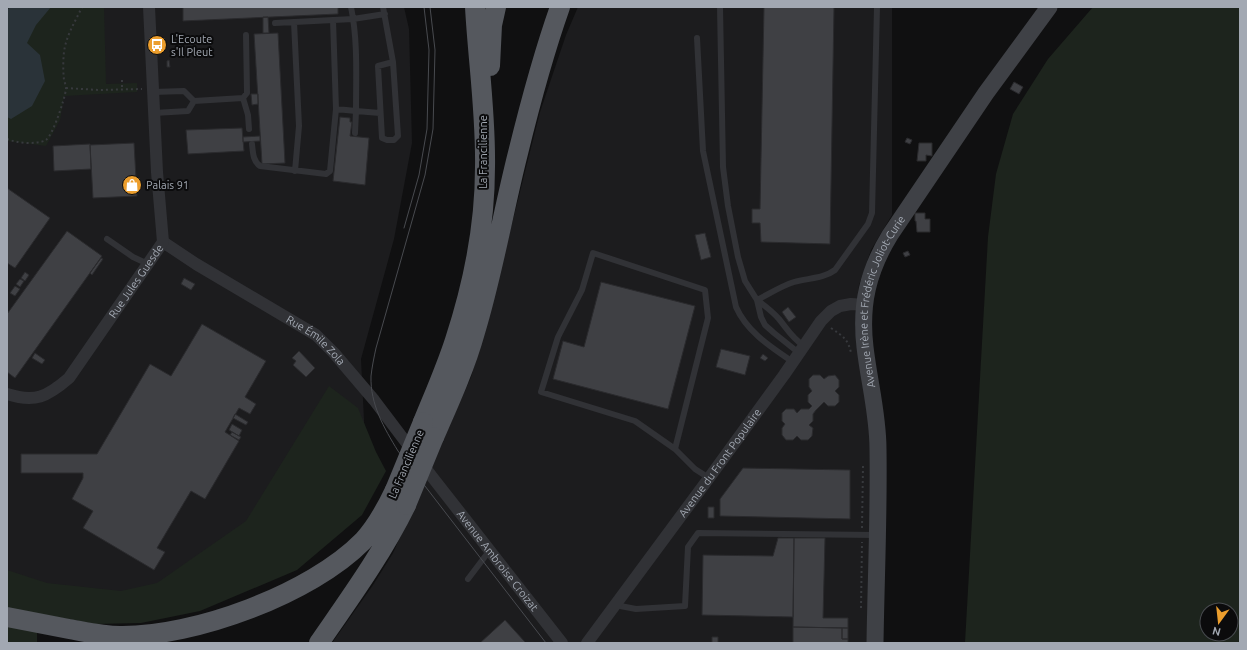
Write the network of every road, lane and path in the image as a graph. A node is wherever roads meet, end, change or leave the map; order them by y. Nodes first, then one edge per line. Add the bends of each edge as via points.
1 (82, 7) edge
2 (149, 7) edge
3 (351, 7) edge
4 (383, 7) edge
5 (475, 7) edge
6 (496, 7) edge
7 (560, 7) edge
8 (720, 7) edge
9 (877, 7) edge
10 (1049, 7) edge
11 (385, 14) junction
12 (353, 19) junction
13 (333, 20) junction
14 (294, 22) junction
15 (274, 23) dead end
16 (246, 35) dead end
17 (697, 38) dead end
18 (394, 62) junction
19 (122, 80) dead end
20 (66, 88) junction
21 (122, 89) junction
22 (153, 90) junction
23 (243, 98) junction
24 (194, 101) junction
25 (336, 109) junction
26 (356, 111) junction
27 (154, 113) junction
28 (380, 113) junction
29 (484, 115) junction
30 (249, 129) dead end
31 (355, 133) dead end
32 (7, 139) edge
33 (252, 144) dead end
34 (295, 171) junction
35 (107, 239) dead end
36 (163, 242) junction
37 (148, 264) junction
38 (757, 300) junction
39 (865, 305) junction
40 (826, 325) dead end
41 (799, 354) junction
42 (852, 360) dead end
43 (7, 394) edge
44 (429, 430) junction
45 (675, 449) junction
46 (863, 462) dead end
47 (433, 478) joint
48 (709, 478) junction
49 (400, 498) junction
50 (869, 535) junction
51 (490, 550) junction
52 (468, 580) dead end
53 (615, 605) junction
54 (242, 612) junction
55 (860, 612) dead end
56 (7, 617) edge
57 (170, 643) edge
58 (319, 643) edge
59 (562, 643) edge
60 (587, 643) edge
61 (875, 643) edge

1 - 20 path via 66,39 63,54
2 - 22 street, Rue Jules Guesde
3 - 12 lane
4 - 11 lane
5 - 29 highway, La Francilienne
6 - 29 highway via 490,51 491,97
7 - 44 highway, La Francilienne via 518,152 475,332 456,387
8 - 38 lane via 723,167 738,257 745,281
9 - 38 lane via 872,213 868,224 831,273 824,277 794,282
10 - 39 main road, Avenue Irène et Frédéric Joliot-Curie via 986,93 890,235 873,267
11 - 12 lane
11 - 18 lane
12 - 13 lane
12 - 26 lane via 356,40
13 - 14 lane
13 - 25 lane
14 - 15 lane
14 - 34 lane via 299,126
16 - 23 lane via 247,93
17 - 41 lane via 703,151 736,307 750,330
18 - 28 lane via 378,66
18 - 28 lane via 398,136 394,140 382,138
19 - 21 path
20 - 21 path
20 - 32 path via 60,111 46,140 15,142
21 - 22 path
22 - 24 lane via 184,91
22 - 27 street, Rue Jules Guesde
23 - 24 lane
23 - 30 lane
24 - 27 lane via 188,111
25 - 26 lane
25 - 34 lane via 330,170 326,174
26 - 28 lane
26 - 31 lane
27 - 36 street, Rue Jules Guesde
29 - 44 highway, La Francilienne via 485,169 474,270
33 - 34 lane via 253,158 260,166
35 - 37 lane
36 - 37 street, Rue Jules Guesde
36 - 47 street, Rue Émile Zola via 316,335 368,391
37 - 43 street, Rue Jules Guesde via 69,378 55,390 37,398 19,398
38 - 41 lane via 778,318 794,340
38 - 41 lane via 765,325
39 - 41 street, Avenue du Front Populaire via 845,305 831,311 821,321
39 - 50 main road, Avenue Irène et Frédéric Joliot-Curie via 865,346 877,426
40 - 42 path via 846,339
41 - 48 street, Avenue du Front Populaire
44 - 49 highway, La Francilienne, bridge
45 - 45 lane via 708,318 705,290 593,254 582,290 558,337 541,392 634,421
45 - 48 lane via 695,469
46 - 50 path
47 - 51 street, Avenue Ambroise Croizat
48 - 53 street, Avenue du Front Populaire
49 - 54 highway, La Francilienne via 363,541 340,561 295,588
49 - 58 highway, La Francilienne via 395,527
50 - 53 lane via 698,533 688,547 685,606 636,609
50 - 55 path
50 - 61 main road, Avenue Irène et Frédéric Joliot-Curie
51 - 52 lane
51 - 59 street, Avenue Ambroise Croizat
53 - 60 street, Avenue du Front Populaire
54 - 56 highway, La Francilienne via 182,630 125,636 94,634
54 - 57 highway via 228,625

